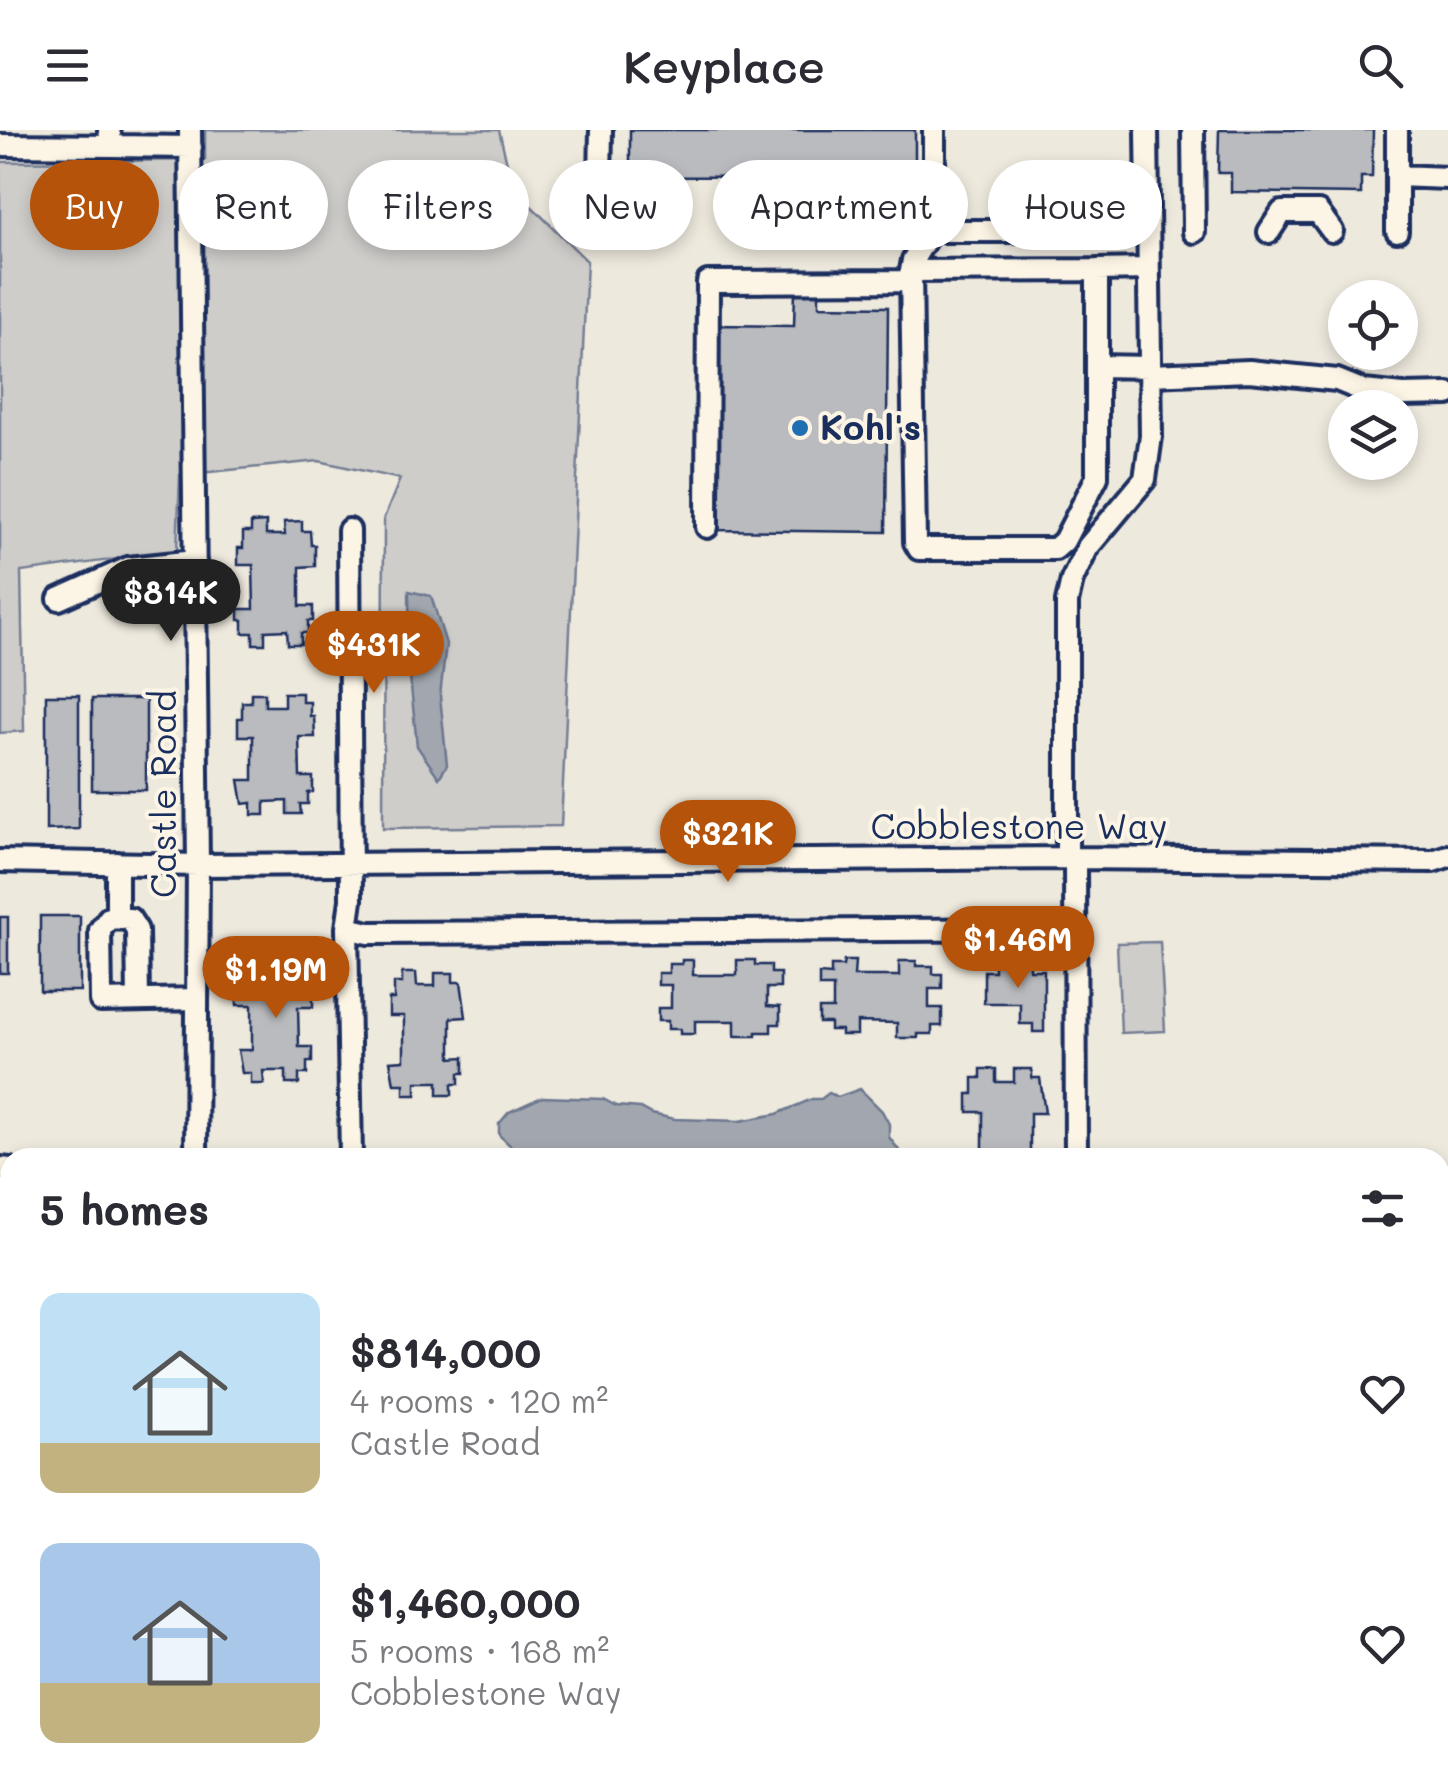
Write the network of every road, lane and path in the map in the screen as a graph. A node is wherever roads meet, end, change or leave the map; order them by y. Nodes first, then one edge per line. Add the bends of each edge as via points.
1 (600, 130) edge
2 (934, 130) edge
3 (1147, 130) edge
4 (1194, 130) edge
5 (1397, 130) edge
6 (110, 138) edge
7 (190, 139) edge
8 (0, 145) edge
9 (600, 160) edge
10 (933, 160) edge
11 (1147, 160) edge
12 (1397, 176) junction
13 (1448, 178) edge
14 (1332, 231) dead end
15 (1397, 231) dead end
16 (1194, 232) dead end
17 (1269, 232) dead end
18 (920, 250) edge
19 (1147, 250) edge
20 (1097, 270) junction
21 (1147, 270) junction
22 (912, 276) junction
23 (1098, 366) junction
24 (1150, 371) junction
25 (1448, 394) edge
26 (707, 528) dead end
27 (349, 530) dead end
28 (195, 561) junction
29 (59, 599) dead end
30 (1448, 856) edge
31 (1071, 858) junction
32 (0, 861) edge
33 (350, 862) junction
34 (117, 863) junction
35 (198, 865) junction
36 (118, 918) junction
37 (347, 928) junction
38 (1077, 929) junction
39 (138, 1000) junction
40 (197, 1000) junction
41 (196, 1148) edge
42 (352, 1148) edge
43 (1076, 1148) edge

1 - 9 street
2 - 10 street
3 - 11 street
4 - 16 street
5 - 12 street
6 - 7 street
6 - 8 street
7 - 28 street, Castle Road
12 - 13 street
12 - 15 street
14 - 17 street via 1318,212 1282,212
18 - 22 street
19 - 21 street
20 - 21 street
20 - 22 street
20 - 23 street
21 - 24 street
22 - 23 street via 919,549 1056,549 1064,541 1097,477
22 - 26 street via 708,282
23 - 24 street
24 - 25 street via 1250,370 1337,380 1364,391
24 - 31 street via 1145,478 1088,547 1067,602
27 - 33 street
28 - 29 street via 128,568
28 - 35 street, Castle Road
30 - 31 street, Cobblestone Way
31 - 33 street, Cobblestone Way
31 - 38 street
32 - 34 street, Cobblestone Way
33 - 35 street, Cobblestone Way
33 - 37 street
34 - 35 street, Cobblestone Way
34 - 36 street
35 - 40 street, Castle Road
36 - 39 street via 130,919 137,930
36 - 39 street via 100,930 101,1001
37 - 38 street
37 - 42 street
38 - 43 street
39 - 40 street
40 - 41 street, Castle Road

